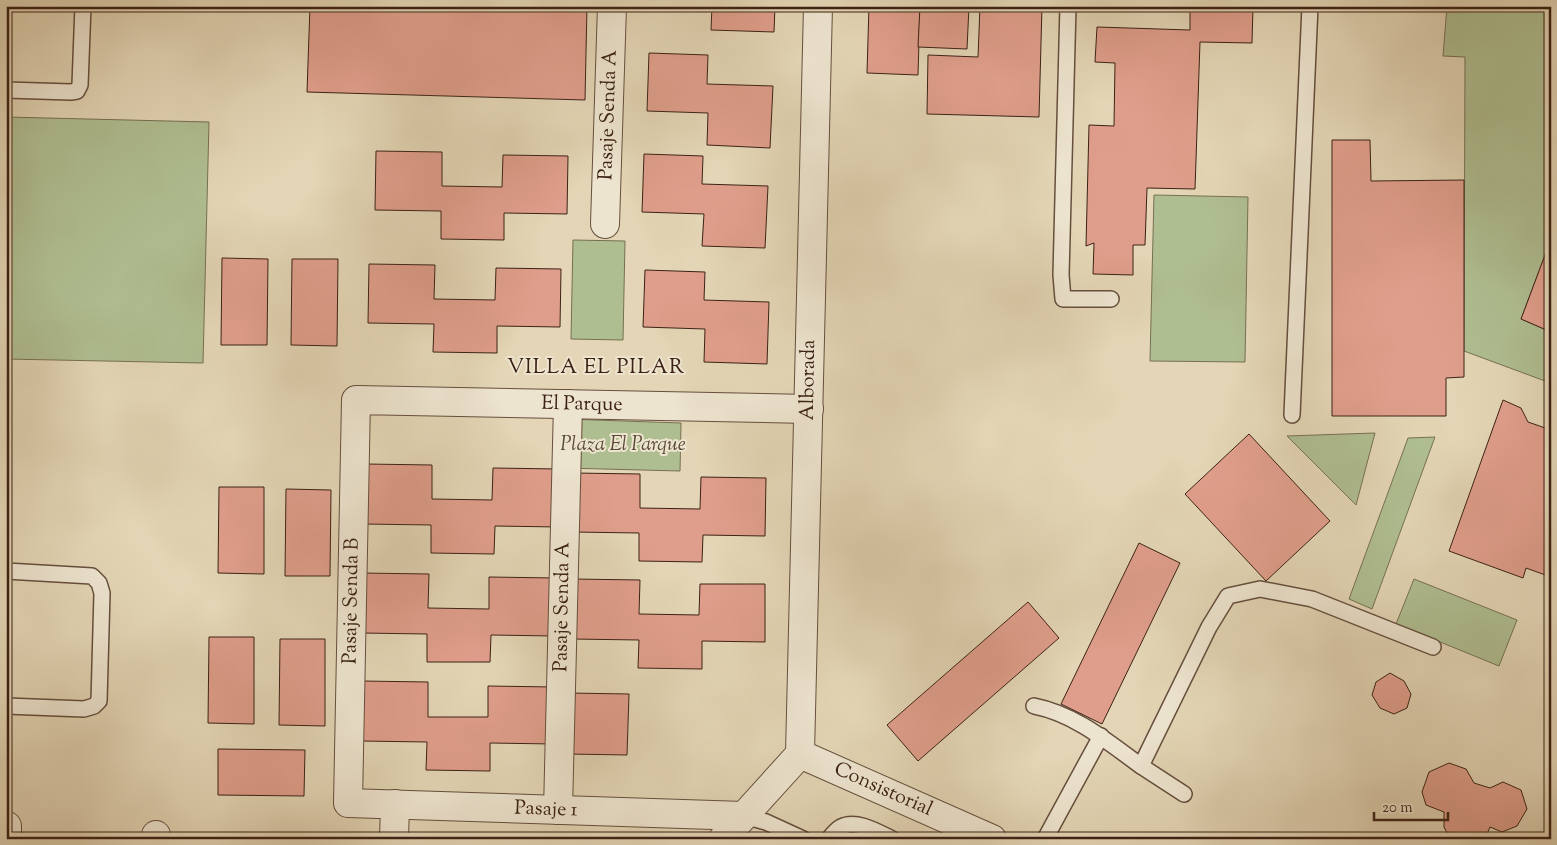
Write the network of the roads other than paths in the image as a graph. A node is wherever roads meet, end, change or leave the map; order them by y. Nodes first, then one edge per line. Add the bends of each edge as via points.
1 (83, 6) edge
2 (612, 6) edge
3 (818, 6) edge
4 (1068, 6) edge
5 (1310, 6) edge
6 (6, 90) edge
7 (605, 224) dead end
8 (1111, 299) dead end
9 (356, 400) joint
10 (568, 404) junction
11 (809, 410) junction
12 (1292, 415) dead end
13 (6, 571) edge
14 (1433, 647) dead end
15 (6, 706) edge
16 (1034, 706) dead end
17 (1101, 736) junction
18 (800, 754) junction
19 (1141, 766) junction
20 (1184, 794) dead end
21 (348, 803) joint
22 (395, 804) junction
23 (558, 810) junction
24 (744, 816) junction
25 (394, 839) edge
26 (723, 839) edge
27 (804, 839) edge
28 (828, 839) edge
29 (892, 839) edge
30 (992, 839) edge
31 (1045, 839) edge

1 - 6 lane via 80,85 77,90
2 - 7 street, Pasaje Senda A
3 - 11 street, Alborada
4 - 8 lane via 1063,299
5 - 12 lane
9 - 10 street, El Parque
9 - 21 street, Pasaje Senda B
10 - 11 street, El Parque
10 - 23 street, Pasaje Senda A
11 - 18 street, Alborada
13 - 15 lane via 92,576 102,593 99,701 84,709
14 - 19 lane via 1312,599 1260,589 1228,596 1208,627
16 - 17 lane via 1052,710
17 - 19 lane
17 - 31 lane
18 - 24 street
18 - 30 street, Consistorial
19 - 20 lane
21 - 22 street, Pasaje 1
22 - 23 street, Pasaje 1
22 - 25 street
23 - 24 street, Pasaje 1
24 - 26 street
24 - 27 lane
28 - 29 lane via 841,827 852,825

